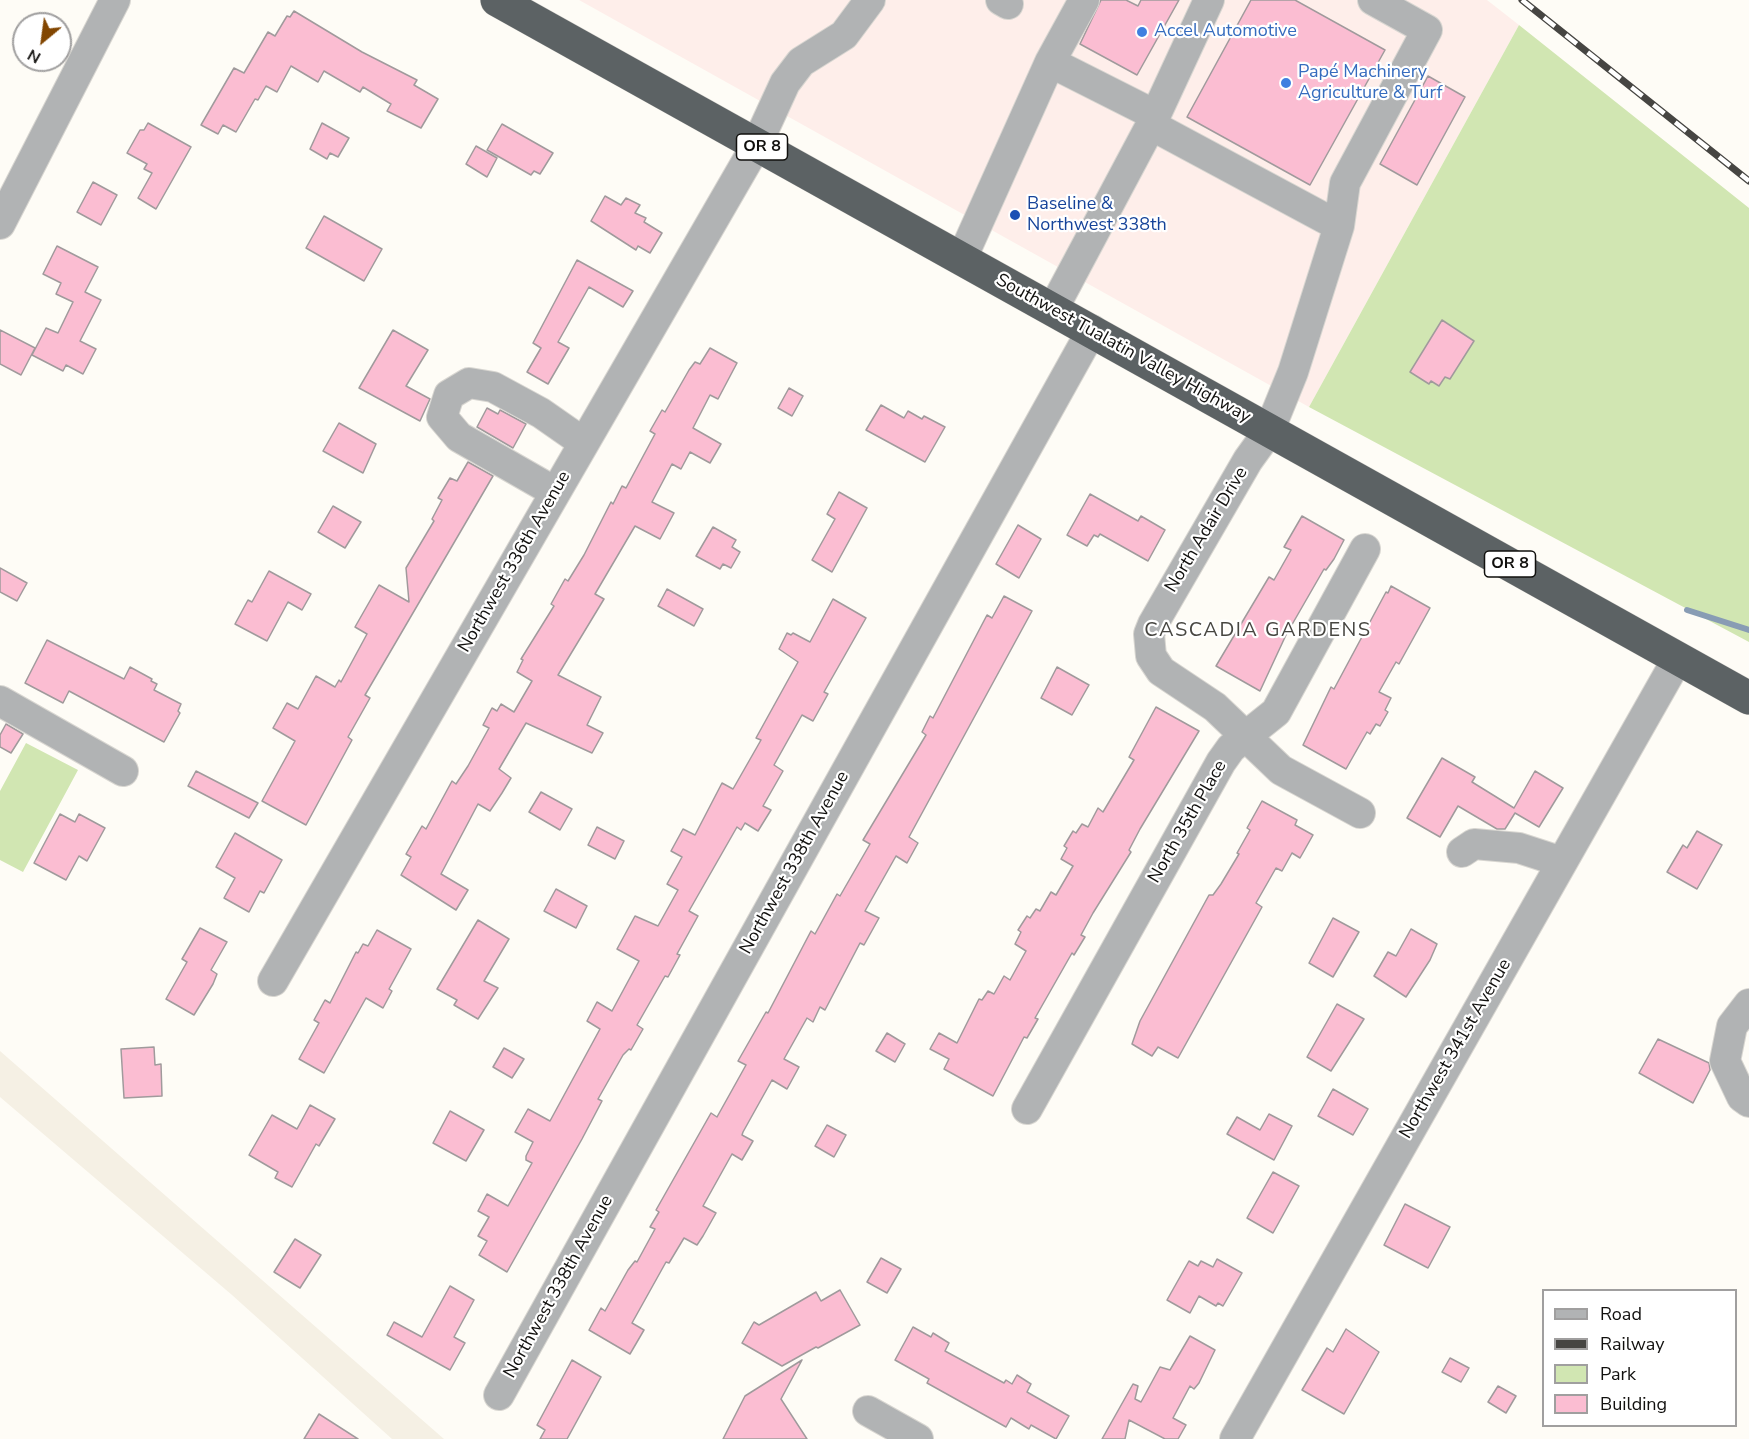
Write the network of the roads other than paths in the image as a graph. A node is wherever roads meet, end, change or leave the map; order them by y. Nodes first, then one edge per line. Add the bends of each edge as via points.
1 (115, 0) edge
2 (497, 0) edge
3 (870, 0) edge
4 (1084, 0) edge
5 (1209, 0) edge
6 (1373, 0) edge
7 (1050, 62) junction
8 (1153, 120) junction
9 (757, 144) junction
10 (0, 224) edge
11 (1339, 226) junction
12 (962, 258) junction
13 (1053, 309) junction
14 (1092, 330) junction
15 (1269, 431) junction
16 (584, 443) junction
17 (555, 492) junction
18 (1365, 549) dead end
19 (1678, 658) junction
20 (1749, 698) edge
21 (0, 701) edge
22 (1247, 735) junction
23 (123, 771) dead end
24 (1360, 813) dead end
25 (1462, 852) dead end
26 (1562, 862) junction
27 (273, 981) dead end
28 (1749, 1004) edge
29 (1749, 1102) edge
30 (1027, 1109) dead end
31 (499, 1395) dead end
32 (868, 1411) dead end
33 (918, 1439) edge
34 (1235, 1439) edge

1 - 10 street
2 - 9 highway, Southwest Tualatin Valley Highway / OR 8
3 - 9 street, Northwest 336th Avenue via 844,35 801,62 785,83
4 - 7 street
5 - 8 street
6 - 11 street, North Adair Drive via 1427,30 1345,183
7 - 8 street
7 - 12 street
8 - 11 street
8 - 13 street
9 - 12 highway, Southwest Tualatin Valley Highway / OR 8
9 - 16 street, Northwest 336th Avenue
11 - 15 street, North Adair Drive via 1293,372
12 - 13 highway, Southwest Tualatin Valley Highway / OR 8
13 - 14 highway, Southwest Tualatin Valley Highway / OR 8
14 - 15 highway, Southwest Tualatin Valley Highway / OR 8
14 - 31 street, Northwest 338th Avenue
15 - 19 highway, Southwest Tualatin Valley Highway / OR 8
15 - 22 street, North Adair Drive via 1248,460 1149,634 1151,656 1161,671 1203,698
16 - 17 street, Northwest 336th Avenue
16 - 17 street via 542,413 493,387 469,383 449,395 442,417 459,437
17 - 27 street, Northwest 336th Avenue
18 - 22 street, North 35th Place via 1276,712
19 - 20 highway, Southwest Tualatin Valley Highway / OR 8
19 - 26 street, Northwest 341st Avenue
21 - 23 street
22 - 24 street, North Adair Drive via 1281,770
22 - 30 street, North 35th Place via 1221,762
25 - 26 street via 1474,844 1519,848
26 - 34 street, Northwest 341st Avenue
28 - 29 street via 1732,1026 1725,1061 1742,1097
32 - 33 street

